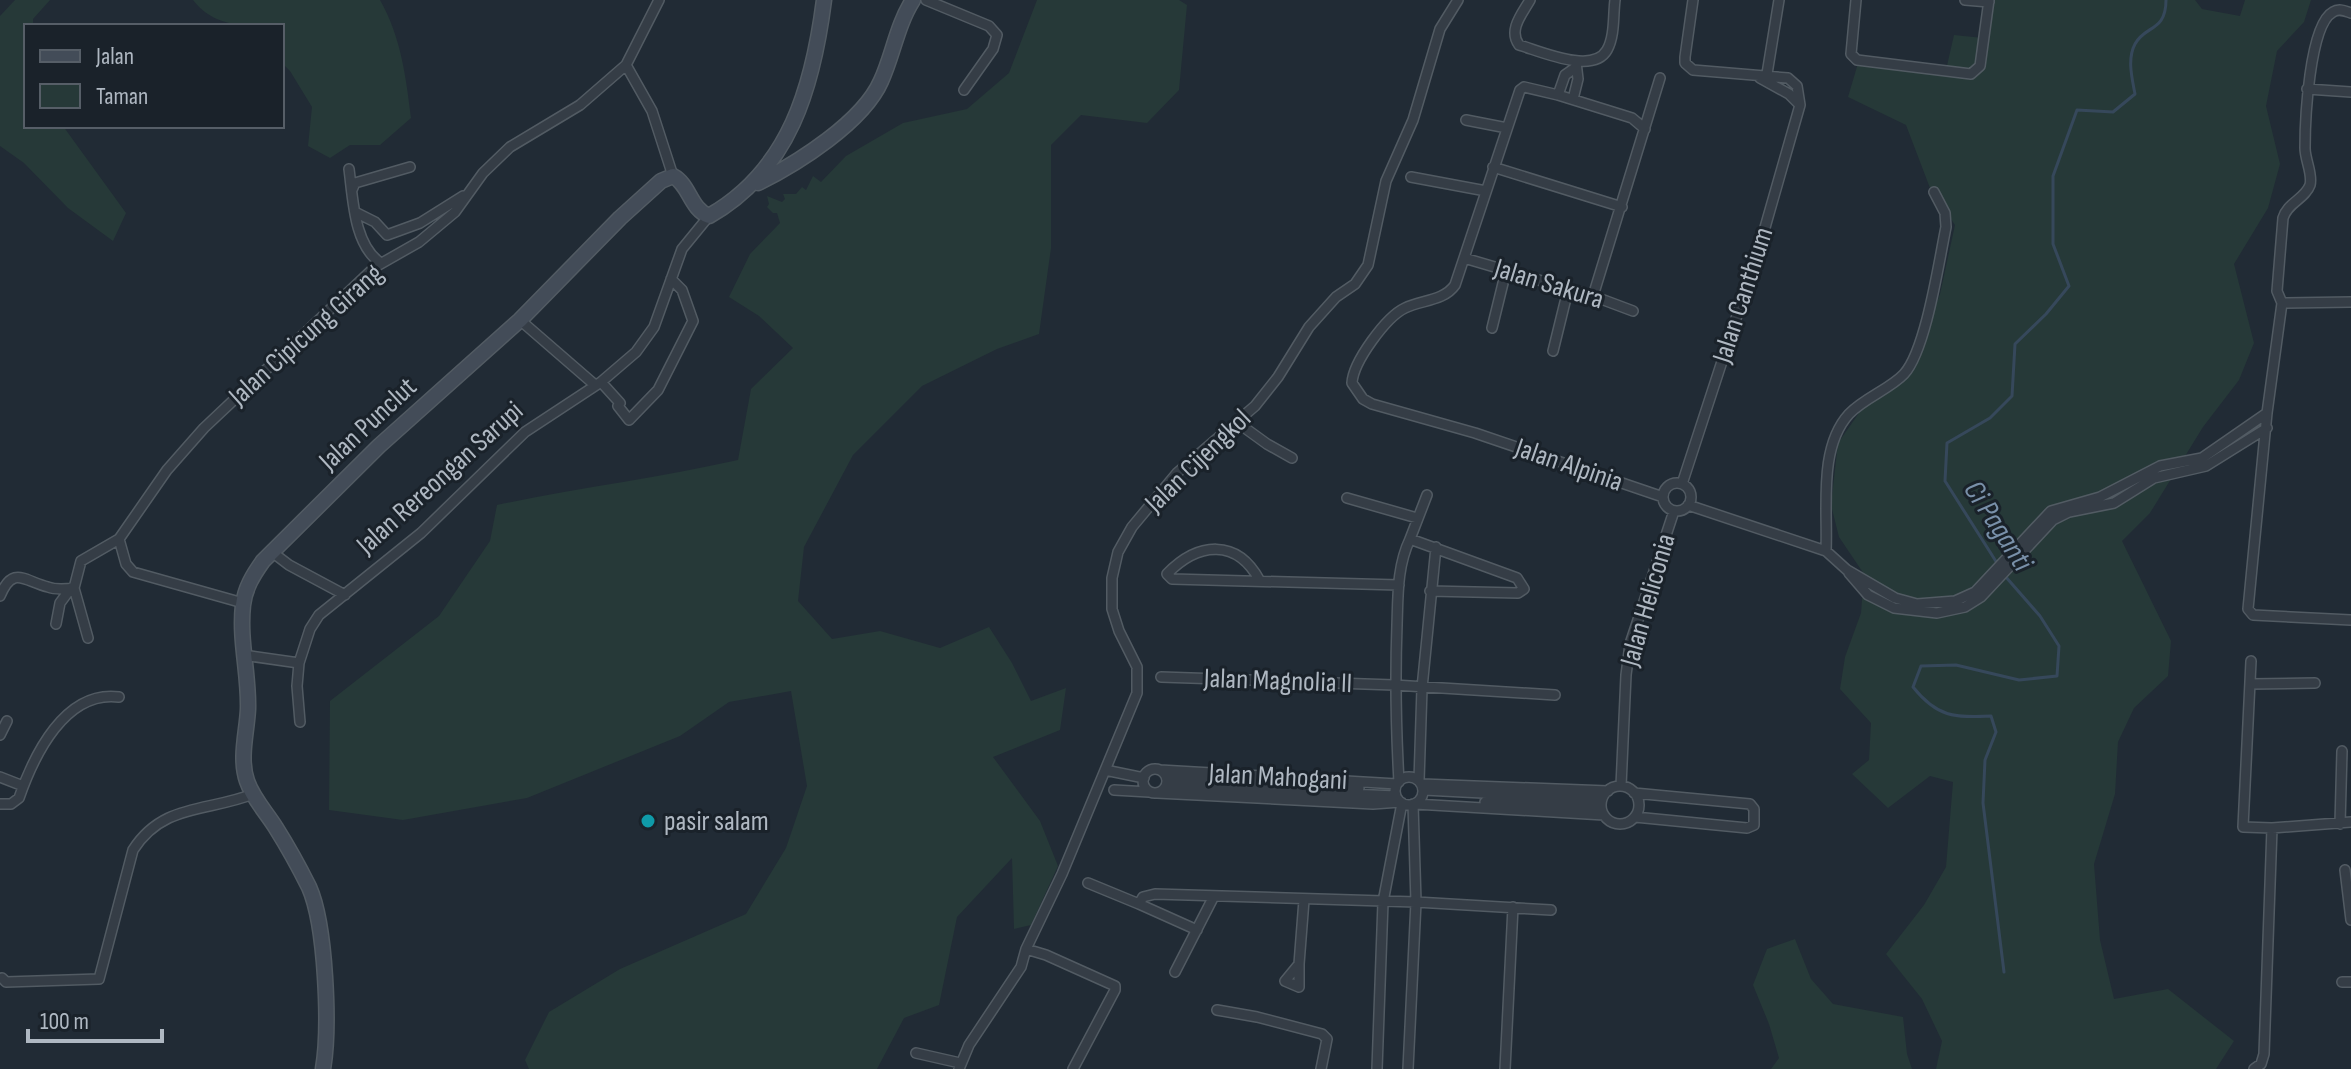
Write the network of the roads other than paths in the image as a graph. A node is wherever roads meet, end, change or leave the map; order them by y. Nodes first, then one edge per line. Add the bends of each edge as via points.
1 (659, 0) edge
2 (824, 0) edge
3 (913, 0) edge
4 (926, 0) edge
5 (1458, 0) edge
6 (1530, 0) edge
7 (1615, 0) edge
8 (1693, 0) edge
9 (1779, 0) edge
10 (1856, 0) edge
11 (1965, 0) edge
12 (1989, 1) edge
13 (2351, 13) edge
14 (626, 65) junction
15 (1576, 65) junction
16 (1764, 77) junction
17 (1660, 78) dead end
18 (2307, 89) junction
19 (964, 90) dead end
20 (2351, 92) edge
21 (1558, 95) junction
22 (1573, 99) junction
23 (1466, 120) dead end
24 (1507, 128) junction
25 (1645, 129) junction
26 (410, 167) dead end
27 (1493, 167) junction
28 (349, 169) dead end
29 (673, 176) junction
30 (1411, 177) dead end
31 (472, 189) junction
32 (747, 189) junction
33 (352, 190) junction
34 (1486, 191) junction
35 (1934, 192) dead end
36 (1622, 207) junction
37 (357, 213) junction
38 (709, 216) junction
39 (1464, 258) junction
40 (381, 263) junction
41 (1506, 271) junction
42 (671, 279) junction
43 (1568, 290) junction
44 (1593, 296) junction
45 (2351, 302) edge
46 (2282, 303) junction
47 (1633, 311) dead end
48 (520, 320) junction
49 (1492, 328) dead end
50 (1553, 351) dead end
51 (598, 384) junction
52 (2267, 413) junction
53 (1238, 423) junction
54 (2267, 428) junction
55 (1292, 458) dead end
56 (1682, 484) junction
57 (1427, 495) dead end
58 (1663, 497) junction
59 (1347, 498) dead end
60 (1688, 505) junction
61 (1674, 511) junction
62 (1417, 518) junction
63 (2042, 527) junction
64 (119, 539) junction
65 (1410, 539) junction
66 (1436, 547) junction
67 (1826, 551) junction
68 (272, 552) junction
69 (1260, 581) junction
70 (1399, 585) junction
71 (73, 588) junction
72 (1430, 591) junction
73 (345, 595) junction
74 (0, 596) edge
75 (243, 603) junction
76 (2351, 620) edge
77 (56, 624) dead end
78 (88, 638) dead end
79 (243, 655) junction
80 (2251, 661) dead end
81 (299, 663) junction
82 (1161, 677) dead end
83 (2315, 683) dead end
84 (2251, 684) junction
85 (1394, 685) junction
86 (1422, 688) junction
87 (1555, 695) dead end
88 (119, 697) dead end
89 (7, 721) dead end
90 (300, 722) dead end
91 (0, 735) edge
92 (2342, 751) dead end
93 (1105, 770) junction
94 (0, 777) edge
95 (1144, 778) junction
96 (1164, 778) junction
97 (23, 786) junction
98 (1621, 786) junction
99 (1114, 790) dead end
100 (1153, 792) junction
101 (1398, 793) junction
102 (1634, 793) junction
103 (253, 794) junction
104 (1419, 794) junction
105 (1604, 803) junction
106 (0, 804) edge
107 (1635, 817) junction
108 (2346, 823) edge
109 (2272, 828) junction
110 (2345, 870) dead end
111 (1088, 883) dead end
112 (1214, 896) junction
113 (1304, 900) junction
114 (1383, 902) junction
115 (1416, 902) junction
116 (1139, 904) junction
117 (1513, 907) junction
118 (1551, 910) dead end
119 (2351, 920) edge
120 (1197, 930) junction
121 (1026, 949) junction
122 (1299, 964) dead end
123 (1175, 972) dead end
124 (2, 978) edge
125 (1217, 1010) dead end
126 (916, 1053) dead end
127 (959, 1066) edge
128 (323, 1069) edge
129 (1073, 1069) edge
130 (1321, 1069) edge
131 (1377, 1069) edge
132 (1408, 1069) edge
133 (1505, 1069) edge
134 (2254, 1069) edge

1 - 14 street
2 - 32 main road via 795,121
3 - 32 main road via 883,77 863,111 777,174
4 - 19 street via 989,26 997,35
5 - 53 street, Jalan Cijengkol via 1440,29 1413,120 1386,181 1368,265 1309,327 1278,377
6 - 15 street via 1518,21 1515,41
7 - 15 street via 1608,49 1596,60
8 - 16 street, Jalan Canthium via 1685,63 1693,70
9 - 16 street
10 - 12 street via 1853,58 1971,74 1980,66
11 - 12 street
13 - 18 street via 2337,9 2323,23
14 - 29 street via 652,111
14 - 31 street, Jalan Cipicung Girang via 580,105 510,147
15 - 21 street via 1565,75
15 - 22 street
16 - 56 street, Jalan Canthium via 1795,83 1800,105
17 - 25 street
18 - 20 street
18 - 46 street via 2305,152 2311,180 2283,218 2277,291
21 - 22 street
21 - 24 street via 1524,87
22 - 25 street via 1632,118
23 - 24 street
24 - 27 street
25 - 36 street
26 - 33 street via 355,183
27 - 34 street
27 - 36 street
28 - 33 street
29 - 38 main road
29 - 48 main road, Jalan Punclut via 620,218
30 - 34 street
31 - 37 street via 420,223 387,235
31 - 40 street, Jalan Cipicung Girang via 430,234
32 - 38 main road
33 - 37 street
34 - 39 street
35 - 67 street via 1946,227 1921,333 1904,374 1843,422 1829,464
36 - 44 street
37 - 40 street via 369,255
38 - 42 street, Jalan Rereongan Sarupi via 682,249
39 - 41 street, Jalan Sakura
39 - 58 street, Jalan Alpinia via 1452,290 1403,308 1369,346 1352,383 1363,399
40 - 64 street, Jalan Cipicung Girang via 204,428
41 - 43 street, Jalan Sakura
41 - 49 street
42 - 51 street, Jalan Rereongan Sarupi via 654,327 636,352
42 - 51 street via 682,290 693,321 658,390 629,420 620,403
43 - 44 street, Jalan Sakura
43 - 50 street
44 - 47 street, Jalan Sakura
45 - 46 street
46 - 52 street
48 - 51 street
48 - 68 main road, Jalan Punclut via 379,446
51 - 73 street, Jalan Rereongan Sarupi via 525,432 421,533
52 - 54 street
52 - 63 street via 2202,458 2160,466 2100,497 2059,507
53 - 55 street
53 - 93 street, Jalan Cijengkol via 1177,473 1118,552 1112,609 1137,667 1137,693
54 - 63 street via 2206,466 2154,478 2114,503 2069,512
54 - 76 street via 2249,612
56 - 58 street via 1669,486
56 - 60 street via 1690,491
57 - 62 street
58 - 61 street
59 - 62 street
60 - 61 street
60 - 67 street
61 - 98 street, Jalan Heliconia via 1630,644
62 - 65 street
63 - 67 street via 1978,594 1955,601 1917,604 1880,590
64 - 71 street via 81,561
64 - 75 street via 133,572
65 - 66 street
65 - 70 street
66 - 72 street
66 - 72 street via 1517,578 1524,589
68 - 73 street
68 - 75 main road, Jalan Punclut via 249,582
69 - 69 street via 1172,579 1167,574 1189,554 1215,549 1246,561
69 - 70 street
70 - 85 street
71 - 74 street via 49,588 16,578 6,583
71 - 77 street via 60,603
71 - 78 street
72 - 86 street
73 - 81 street, Jalan Rereongan Sarupi via 319,615
75 - 79 main road, Jalan Punclut
79 - 81 street
79 - 103 main road, Jalan Punclut via 248,706 243,762
80 - 84 street
81 - 90 street, Jalan Rereongan Sarupi
82 - 85 street, Jalan Magnolia II
83 - 84 street
84 - 109 street via 2243,827
85 - 86 street, Jalan Magnolia II
85 - 101 street
86 - 87 street, Jalan Magnolia II
86 - 104 street
88 - 97 street via 104,694 68,713 43,743
89 - 91 street
92 - 108 street
93 - 95 street
93 - 121 street, Jalan Cijengkol
94 - 97 street
95 - 96 street via 1150,770
95 - 100 street
96 - 100 street
96 - 101 street
96 - 101 street, Jalan Mahogani
97 - 106 street via 16,801
98 - 102 street
98 - 105 street
99 - 100 street
100 - 101 street via 1373,804
101 - 104 street
101 - 104 street via 1409,777
101 - 114 street
102 - 107 street via 1639,805
102 - 107 street via 1750,804 1754,825
103 - 124 street via 186,810 141,838 133,850 99,979
103 - 128 main road, Jalan Punclut via 310,890 325,991
104 - 105 street
104 - 105 street
104 - 115 street
105 - 107 street via 1617,824
108 - 109 street
109 - 134 street via 2264,1054
110 - 119 street
111 - 116 street
112 - 113 street
112 - 116 street via 1155,894
112 - 120 street
113 - 114 street
113 - 122 street
114 - 115 street
114 - 131 street
115 - 117 street
115 - 132 street
116 - 120 street
117 - 118 street
117 - 133 street
120 - 123 street
121 - 127 street, Jalan Cijengkol via 1021,967
121 - 129 street via 1115,986
125 - 130 street via 1322,1034 1327,1039
126 - 127 street

